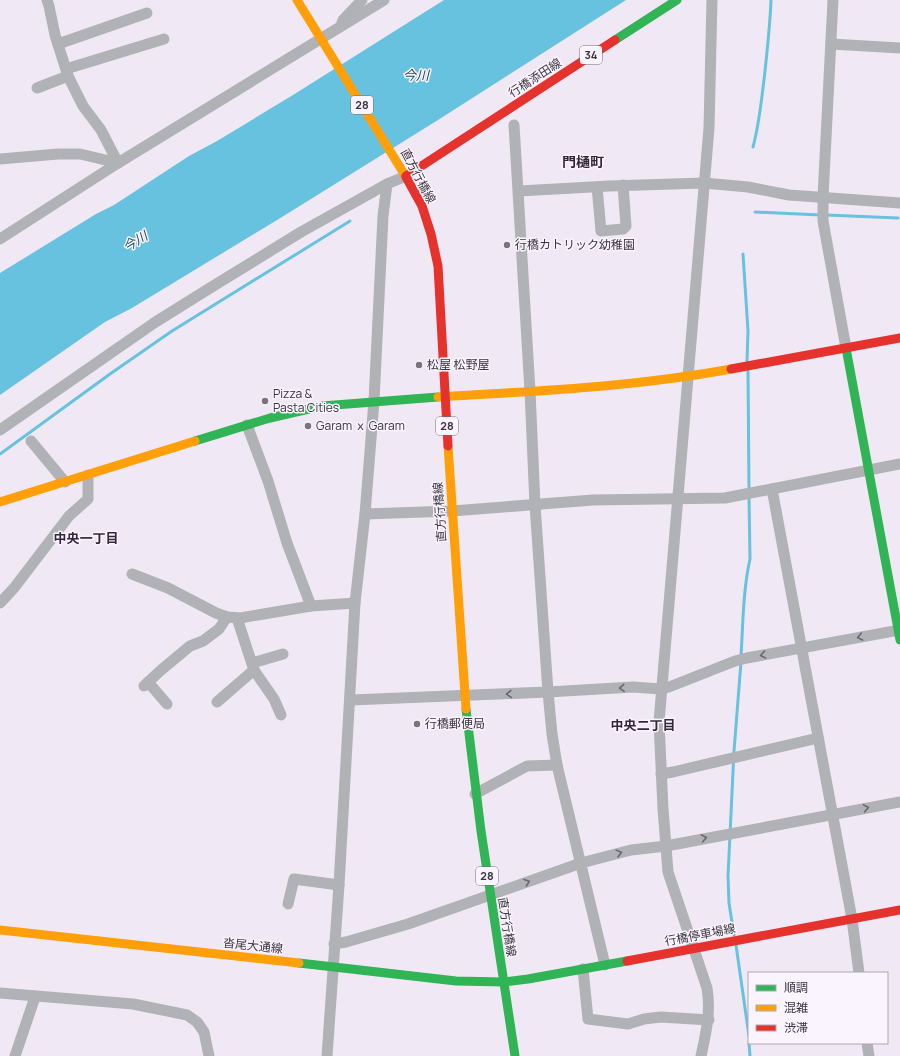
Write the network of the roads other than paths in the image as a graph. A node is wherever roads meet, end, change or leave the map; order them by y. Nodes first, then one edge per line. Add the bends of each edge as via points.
1 (47, 0) edge
2 (297, 0) edge
3 (362, 0) edge
4 (384, 0) edge
5 (677, 0) edge
6 (712, 0) edge
7 (833, 0) edge
8 (147, 13) dead end
9 (340, 28) junction
10 (164, 39) dead end
11 (323, 42) junction
12 (58, 44) junction
13 (831, 44) junction
14 (900, 48) edge
15 (67, 73) junction
16 (37, 88) dead end
17 (514, 125) dead end
18 (0, 149) edge
19 (3, 159) edge
20 (118, 163) junction
21 (406, 176) junction
22 (704, 183) junction
23 (387, 184) junction
24 (623, 185) junction
25 (598, 186) junction
26 (519, 191) junction
27 (823, 197) junction
28 (900, 203) edge
29 (0, 239) edge
30 (900, 338) edge
31 (846, 348) junction
32 (688, 377) junction
33 (530, 391) junction
34 (445, 396) junction
35 (374, 401) junction
36 (247, 425) junction
37 (0, 430) edge
38 (30, 441) dead end
39 (900, 464) edge
40 (868, 470) junction
41 (88, 475) junction
42 (65, 482) junction
43 (772, 489) junction
44 (677, 498) junction
45 (0, 502) edge
46 (535, 505) junction
47 (452, 511) junction
48 (365, 514) junction
49 (132, 574) dead end
50 (355, 602) junction
51 (0, 603) edge
52 (311, 606) junction
53 (232, 617) junction
54 (899, 633) edge
55 (801, 648) junction
56 (283, 654) dead end
57 (253, 667) junction
58 (661, 689) junction
59 (548, 692) junction
60 (464, 695) junction
61 (351, 700) junction
62 (217, 702) dead end
63 (167, 704) dead end
64 (281, 715) dead end
65 (818, 738) junction
66 (557, 765) junction
67 (662, 774) junction
68 (475, 794) junction
69 (900, 802) edge
70 (832, 814) junction
71 (666, 846) junction
72 (581, 863) junction
73 (339, 884) junction
74 (490, 895) junction
75 (288, 904) dead end
76 (900, 910) edge
77 (852, 919) junction
78 (0, 930) edge
79 (334, 944) junction
80 (694, 948) junction
81 (605, 965) junction
82 (333, 967) junction
83 (582, 969) junction
84 (859, 972) edge
85 (504, 982) junction
86 (0, 993) edge
87 (35, 997) junction
88 (709, 1020) junction
89 (867, 1044) edge
90 (15, 1056) edge
91 (209, 1056) edge
92 (327, 1056) edge
93 (515, 1056) edge
94 (701, 1056) edge
95 (869, 1056) edge

1 - 12 street
2 - 11 main road, 直方行橋線 / 28
3 - 9 street via 343,20
4 - 9 street
5 - 21 main road, 行橋添田線 / 34
6 - 22 street via 709,128
7 - 13 street
8 - 12 street
9 - 11 street
10 - 15 street
11 - 20 street
11 - 21 main road, 直方行橋線 / 28
12 - 15 street
13 - 14 street
13 - 27 street
15 - 16 street
15 - 20 street via 83,106 101,130
17 - 26 street
18 - 19 street
19 - 20 street via 80,154
20 - 29 street
21 - 23 street
21 - 34 main road, 直方行橋線 / 28 via 422,206 438,266
22 - 24 street
22 - 27 street
22 - 32 street
23 - 35 street via 383,216
23 - 37 street via 301,232 210,288
24 - 25 street
24 - 25 street via 626,226 623,230 601,231
25 - 26 street
26 - 33 street
27 - 28 street
27 - 31 street via 823,220
30 - 31 main road
31 - 32 main road
31 - 40 main road
32 - 33 main road via 610,386
32 - 44 street
33 - 34 main road
33 - 46 street
34 - 35 main road
34 - 47 main road, 直方行橋線 / 28
35 - 36 main road via 322,406
35 - 48 street
36 - 41 main road
36 - 52 street
38 - 42 street
39 - 40 street
40 - 43 street
40 - 54 main road
41 - 42 main road
41 - 51 street via 88,499 69,516
42 - 45 main road
43 - 44 street via 725,498
43 - 55 street
44 - 46 street via 593,500
44 - 58 street
46 - 47 street
46 - 59 street
47 - 48 street
47 - 60 main road, 直方行橋線 / 28
48 - 50 street
49 - 53 street via 175,591 216,613
50 - 52 street
50 - 61 street
52 - 53 street
53 - 57 street
53 - 63 street via 203,641 190,646 146,684
54 -> 55 street
55 -> 58 street via 735,661
55 - 65 street
56 - 57 street
57 - 62 street
57 - 64 street via 274,699
58 -> 59 street via 633,687
58 - 67 street via 659,722
59 -> 60 street
59 - 66 street
60 - 61 street
60 - 68 main road, 直方行橋線 / 28
61 - 73 street
65 - 67 street
65 - 70 street
66 - 68 street via 528,766
66 - 72 street
67 - 71 street
68 - 74 main road, 直方行橋線 / 28
70 -> 69 street
71 -> 70 street
70 - 77 street
72 -> 71 street via 631,850
71 - 80 street via 668,872
74 -> 72 street
72 - 81 street
73 - 75 street via 294,879
73 - 79 street
74 - 79 street via 408,924
74 - 85 main road, 直方行橋線 / 28
76 - 77 main road, 行橋停車場線
77 - 80 main road, 行橋停車場線
77 - 84 street
78 - 82 main road, 沓尾大通線
79 - 82 street
80 - 81 main road, 行橋停車場線
80 - 88 street via 707,988
81 - 83 main road, 行橋停車場線
82 - 85 main road, 沓尾大通線 via 456,981
82 - 92 street
83 - 85 main road, 行橋停車場線
83 - 88 street via 588,1019 628,1024 661,1017
85 - 93 main road, 直方行橋線 / 28
86 - 87 street
87 - 90 street
87 - 91 street via 133,1004 187,1015 197,1022 204,1032
88 - 94 street
89 - 95 street

